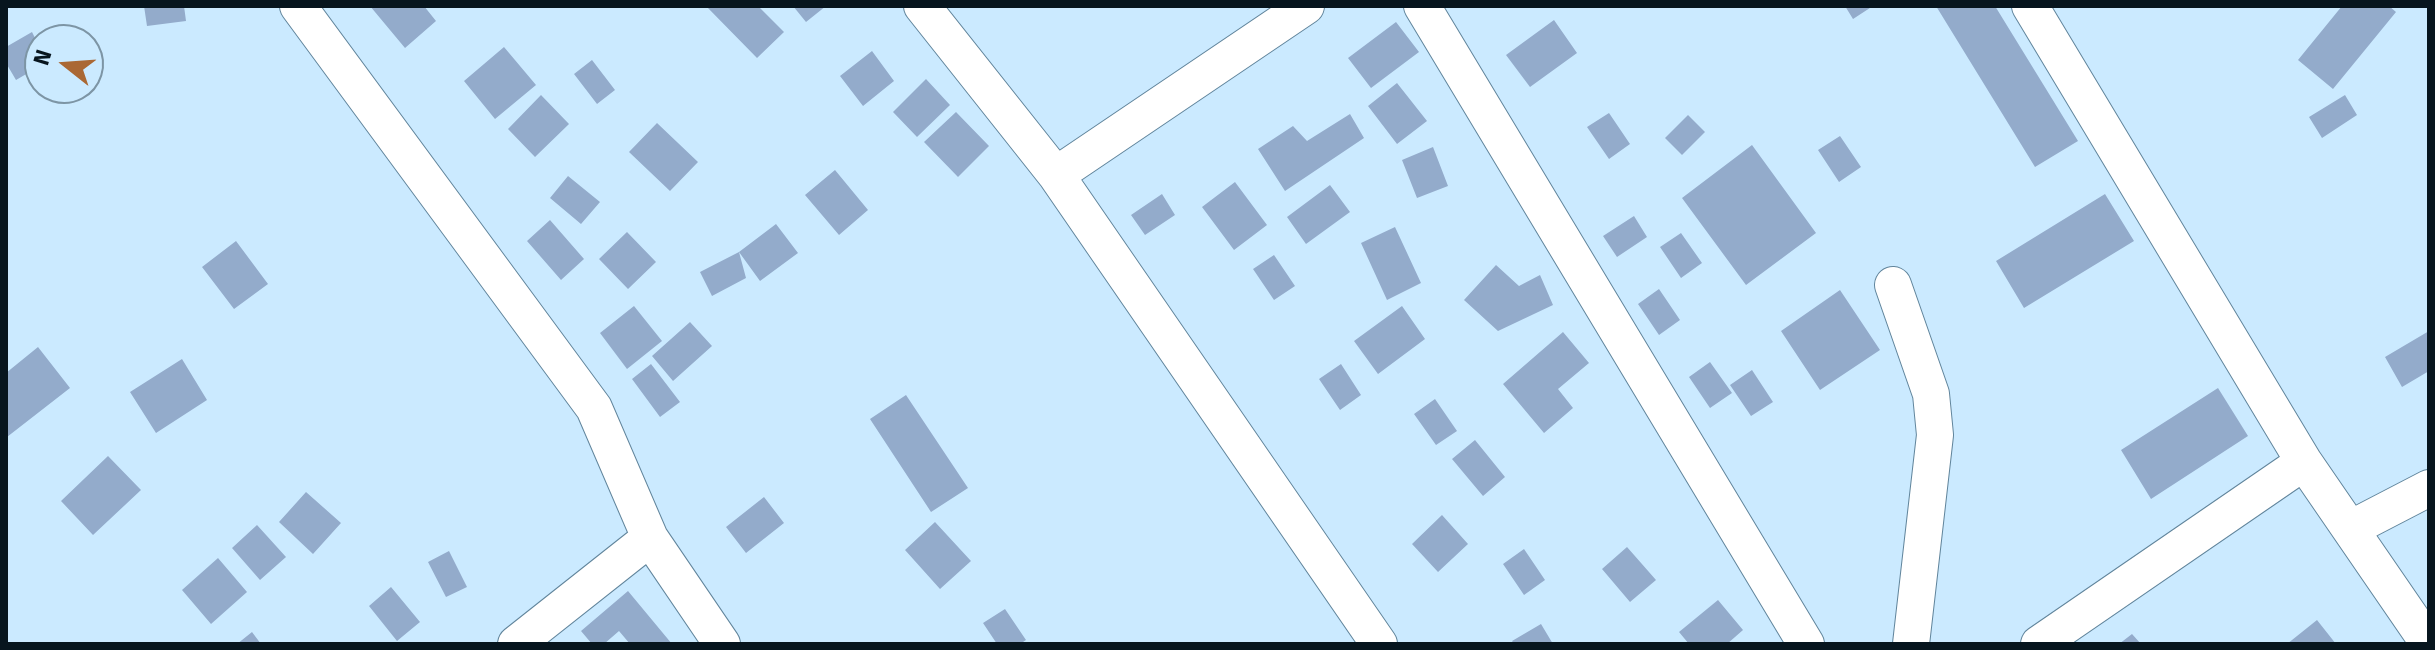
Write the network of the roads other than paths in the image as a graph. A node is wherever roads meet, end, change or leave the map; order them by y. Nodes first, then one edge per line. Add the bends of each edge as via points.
1 (298, 6) edge
2 (922, 6) edge
3 (1306, 6) edge
4 (1422, 6) edge
5 (2030, 6) edge
6 (1056, 175) junction
7 (1893, 285) dead end
8 (2304, 462) junction
9 (2429, 488) edge
10 (2350, 529) junction
11 (650, 538) junction
12 (516, 644) edge
13 (722, 644) edge
14 (1379, 644) edge
15 (1806, 644) edge
16 (1911, 644) edge
17 (2039, 644) edge
18 (2429, 644) edge

1 - 11 street via 594,408
2 - 6 street
3 - 6 street
4 - 15 street
5 - 8 street
6 - 14 street
7 - 16 street via 1931,394 1935,435
8 - 10 street
8 - 17 street
9 - 10 street
10 - 18 street
11 - 12 street
11 - 13 street

